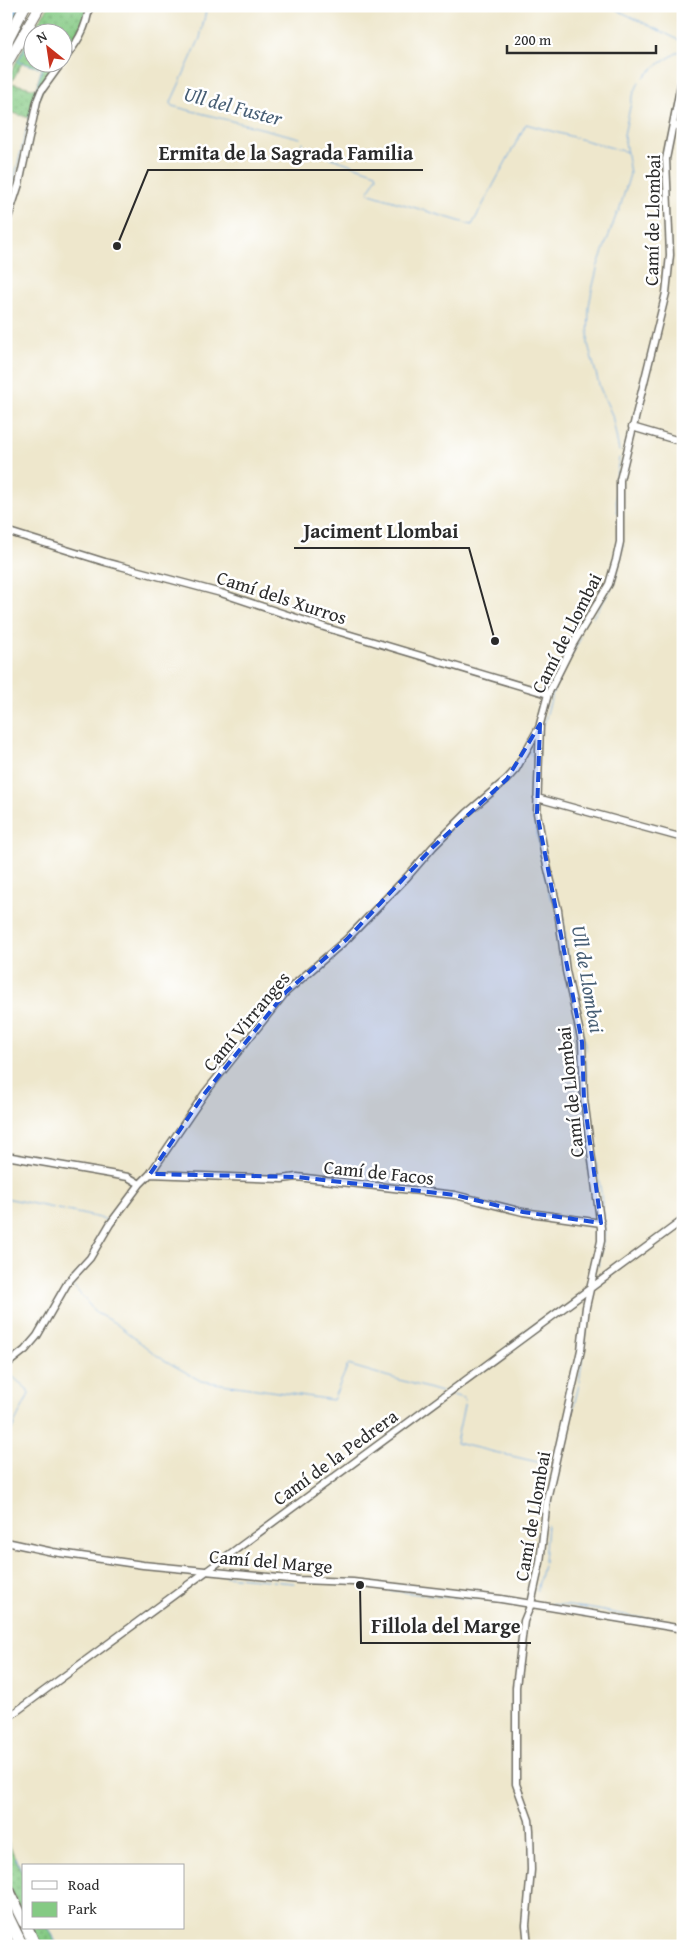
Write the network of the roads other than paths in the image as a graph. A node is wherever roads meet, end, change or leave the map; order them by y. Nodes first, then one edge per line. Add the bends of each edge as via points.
1 (25, 6) edge
2 (40, 6) edge
3 (89, 7) edge
4 (6, 43) edge
5 (72, 48) edge
6 (6, 65) edge
7 (56, 72) edge
8 (683, 74) edge
9 (673, 125) junction
10 (683, 127) edge
11 (6, 224) edge
12 (632, 427) junction
13 (683, 442) edge
14 (6, 531) edge
15 (548, 694) junction
16 (540, 724) junction
17 (537, 798) junction
18 (683, 838) edge
19 (6, 1156) edge
20 (150, 1174) junction
21 (140, 1184) junction
22 (683, 1220) edge
23 (601, 1223) junction
24 (589, 1289) junction
25 (6, 1365) edge
26 (6, 1542) edge
27 (207, 1571) junction
28 (531, 1604) junction
29 (683, 1629) edge
30 (6, 1719) edge
31 (6, 1886) edge
32 (6, 1913) edge
33 (22, 1918) edge
34 (28, 1930) edge
35 (22, 1946) edge
36 (35, 1946) edge
37 (528, 1946) edge

1 - 4 main road
2 - 6 main road
3 - 5 street via 82,34
7 - 11 street via 37,101 19,184
8 - 9 street, Camí de Llombai
9 - 10 street
9 - 12 street, Camí de Llombai via 666,160 670,255 666,293
12 - 13 street
12 - 15 street, Camí de Llombai via 620,480 620,542 613,574
14 - 15 street, Camí dels Xurros via 221,593
15 - 16 street, Camí de Llombai
16 - 17 street, Camí de Llombai
16 - 20 street, Camí Virranges via 516,769 507,779 433,847 347,939 286,992 204,1093
17 - 18 street
17 - 23 street, Camí de Llombai via 541,837 582,1042 585,1108
19 - 21 street via 128,1177
20 - 21 street, Camí Virranges
20 - 23 street, Camí de Facos via 297,1177 454,1195 523,1212
21 - 25 street, Camí Virranges via 90,1258 68,1282 37,1336
22 - 24 street, Camí de la Pedrera
23 - 24 street, Camí de Llombai via 601,1241
24 - 27 street, Camí de la Pedrera
24 - 28 street, Camí de Llombai via 576,1374 547,1499 540,1563
26 - 27 street, Camí del Marge via 143,1565
27 - 28 street, Camí del Marge via 353,1582
27 - 30 street, Camí de la Pedrera
28 - 29 street, Camí del Marge
28 - 37 street, Camí de Llombai via 524,1621 516,1687 516,1784 530,1830
31 - 33 highway
32 - 35 highway
34 - 36 highway

